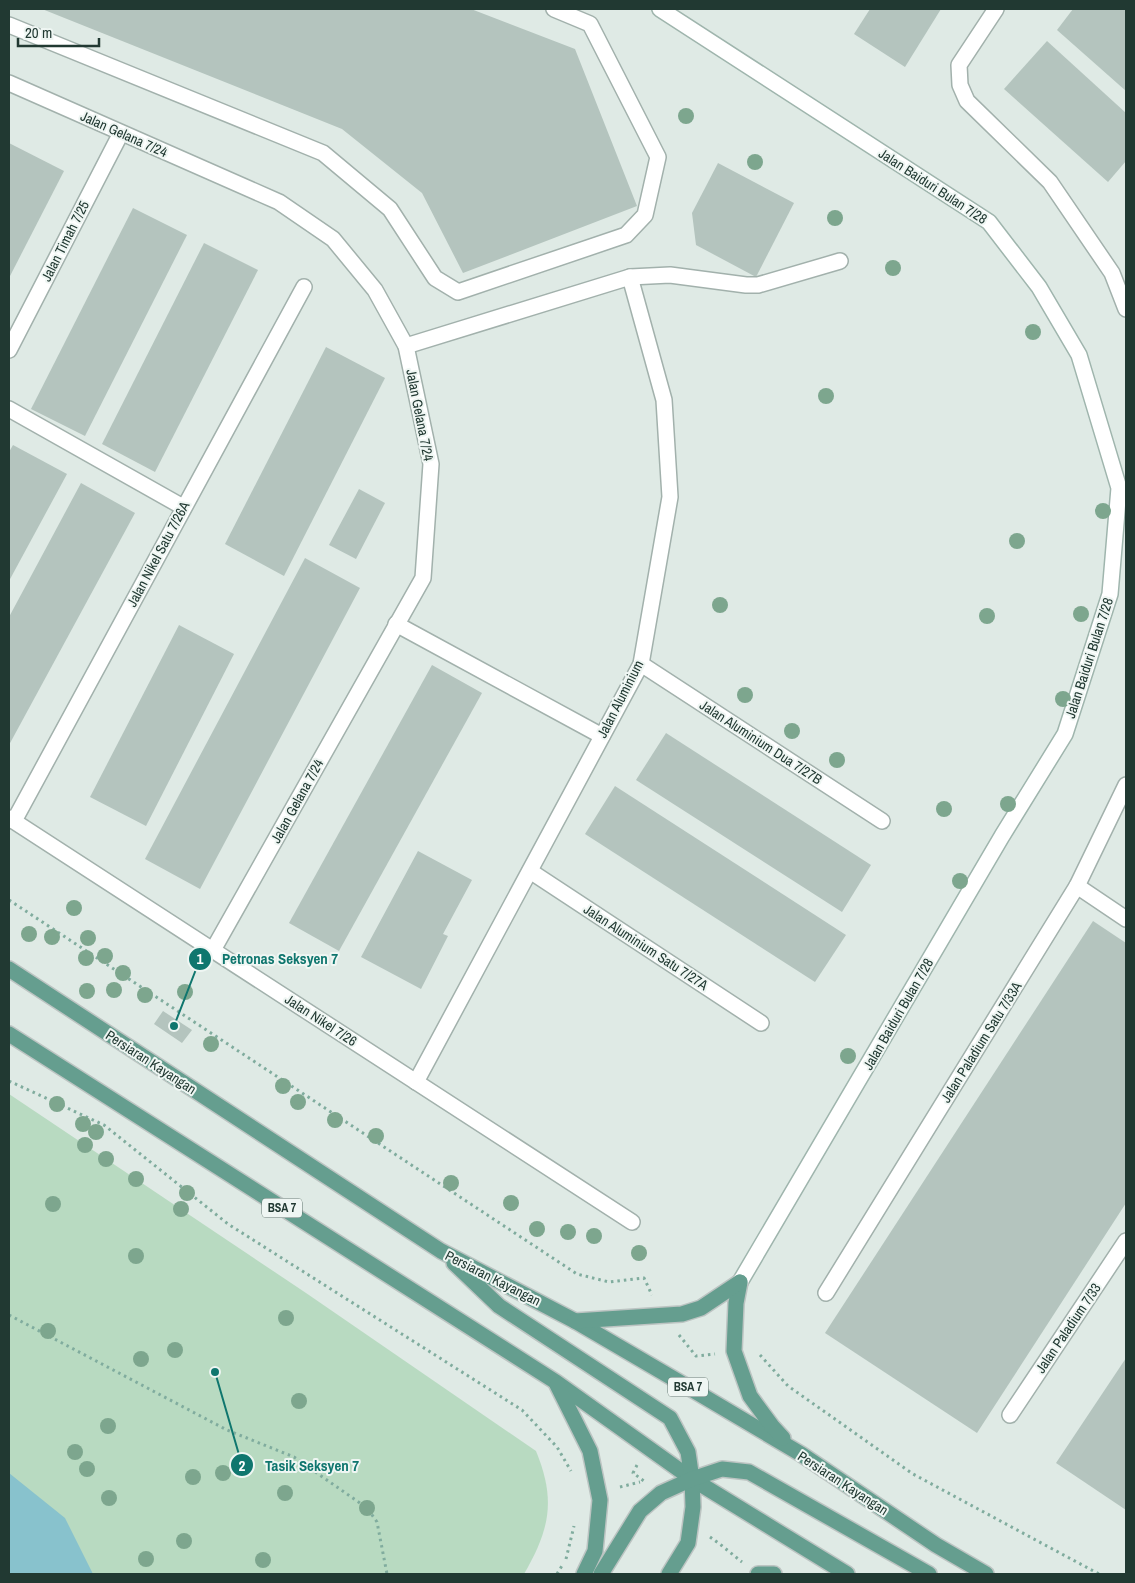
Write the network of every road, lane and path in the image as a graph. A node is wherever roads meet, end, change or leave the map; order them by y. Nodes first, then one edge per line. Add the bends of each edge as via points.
1 (554, 9) edge
2 (660, 9) edge
3 (996, 9) edge
4 (9, 25) edge
5 (9, 83) edge
6 (122, 133) junction
7 (840, 261) dead end
8 (630, 277) junction
9 (304, 287) dead end
10 (1126, 309) edge
11 (406, 346) junction
12 (9, 350) edge
13 (9, 410) edge
14 (1122, 487) edge
15 (183, 507) junction
16 (396, 624) junction
17 (641, 664) junction
18 (602, 736) junction
19 (1126, 785) edge
20 (11, 819) edge
21 (882, 821) dead end
22 (530, 871) junction
23 (1077, 886) junction
24 (9, 900) edge
25 (1126, 919) edge
26 (213, 950) junction
27 (9, 969) edge
28 (762, 1023) dead end
29 (9, 1034) edge
30 (9, 1081) edge
31 (416, 1082) junction
32 (632, 1222) dead end
33 (1126, 1241) edge
34 (441, 1251) junction
35 (740, 1282) junction
36 (826, 1292) dead end
37 (9, 1315) edge
38 (663, 1317) junction
39 (575, 1321) junction
40 (734, 1351) junction
41 (556, 1382) junction
42 (1010, 1415) dead end
43 (801, 1454) junction
44 (572, 1472) dead end
45 (692, 1479) junction
46 (576, 1519) dead end
47 (386, 1574) edge
48 (557, 1574) edge
49 (584, 1574) edge
50 (601, 1574) edge
51 (669, 1574) edge
52 (758, 1574) edge
53 (774, 1574) edge
54 (847, 1574) edge
55 (928, 1574) edge
56 (986, 1574) edge
57 (1100, 1574) edge

1 - 4 street via 590,24 658,157 645,215 626,235 458,292 435,278 390,209 323,153
2 - 14 street, Jalan Baiduri Bulan 7/28 via 989,222 1039,287 1079,355
3 - 10 street via 959,65 960,85 967,101 1050,182 1112,273
5 - 6 street, Jalan Gelana 7/24
6 - 11 street, Jalan Gelana 7/24 via 279,202 332,239 375,290
6 - 12 street, Jalan Timah 7/25
7 - 8 street via 758,285 670,275
8 - 11 street
8 - 17 street, Jalan Aluminium via 664,400 670,497
9 - 15 street, Jalan Nikel Satu 7/26A
11 - 16 street, Jalan Gelana 7/24 via 431,464 423,578
13 - 15 street
14 - 35 street, Jalan Baiduri Bulan 7/28 via 1110,594 1065,734
15 - 20 street, Jalan Nikel Satu 7/26A
16 - 18 street
16 - 26 street, Jalan Gelana 7/24
17 - 18 street, Jalan Aluminium
17 - 21 street, Jalan Aluminium Dua 7/27B
18 - 22 street, Jalan Aluminium
19 - 23 street, Jalan Paladium Satu 7/33A
20 - 26 street, Jalan Nikel 7/26
22 - 28 street, Jalan Aluminium Satu 7/27A
22 - 31 street, Jalan Aluminium
23 - 25 street
23 - 36 street, Jalan Paladium Satu 7/33A
24 - 38 path via 577,1274 609,1282 644,1278
26 - 31 street, Jalan Nikel 7/26
27 - 34 main road, Persiaran Kayangan / BSA 7
29 - 41 main road, BSA 7
30 - 44 path via 104,1125 228,1224 522,1410 557,1447
31 - 32 street, Jalan Nikel 7/26
33 - 42 street, Jalan Paladium 7/33
34 - 39 main road, Persiaran Kayangan / BSA 7
34 - 45 main road via 499,1306 670,1418 688,1452
35 - 38 main road via 701,1308
35 - 40 main road
37 - 47 path via 228,1430 294,1457 367,1508 378,1522
38 - 39 main road
38 - 40 path via 696,1356
39 - 43 main road, Persiaran Kayangan / BSA 7
40 - 43 main road via 750,1396 772,1426
40 - 57 path via 752,1347 788,1386 913,1474
41 - 45 main road, BSA 7
41 - 49 main road via 590,1451 600,1500 595,1551
43 - 56 main road, Persiaran Kayangan / BSA 7
45 - 50 main road via 661,1493 640,1511
45 - 51 main road via 693,1506 688,1543
45 - 54 main road, BSA 7
45 - 55 main road via 722,1468 749,1472
46 - 48 path via 565,1560
52 - 53 main road

